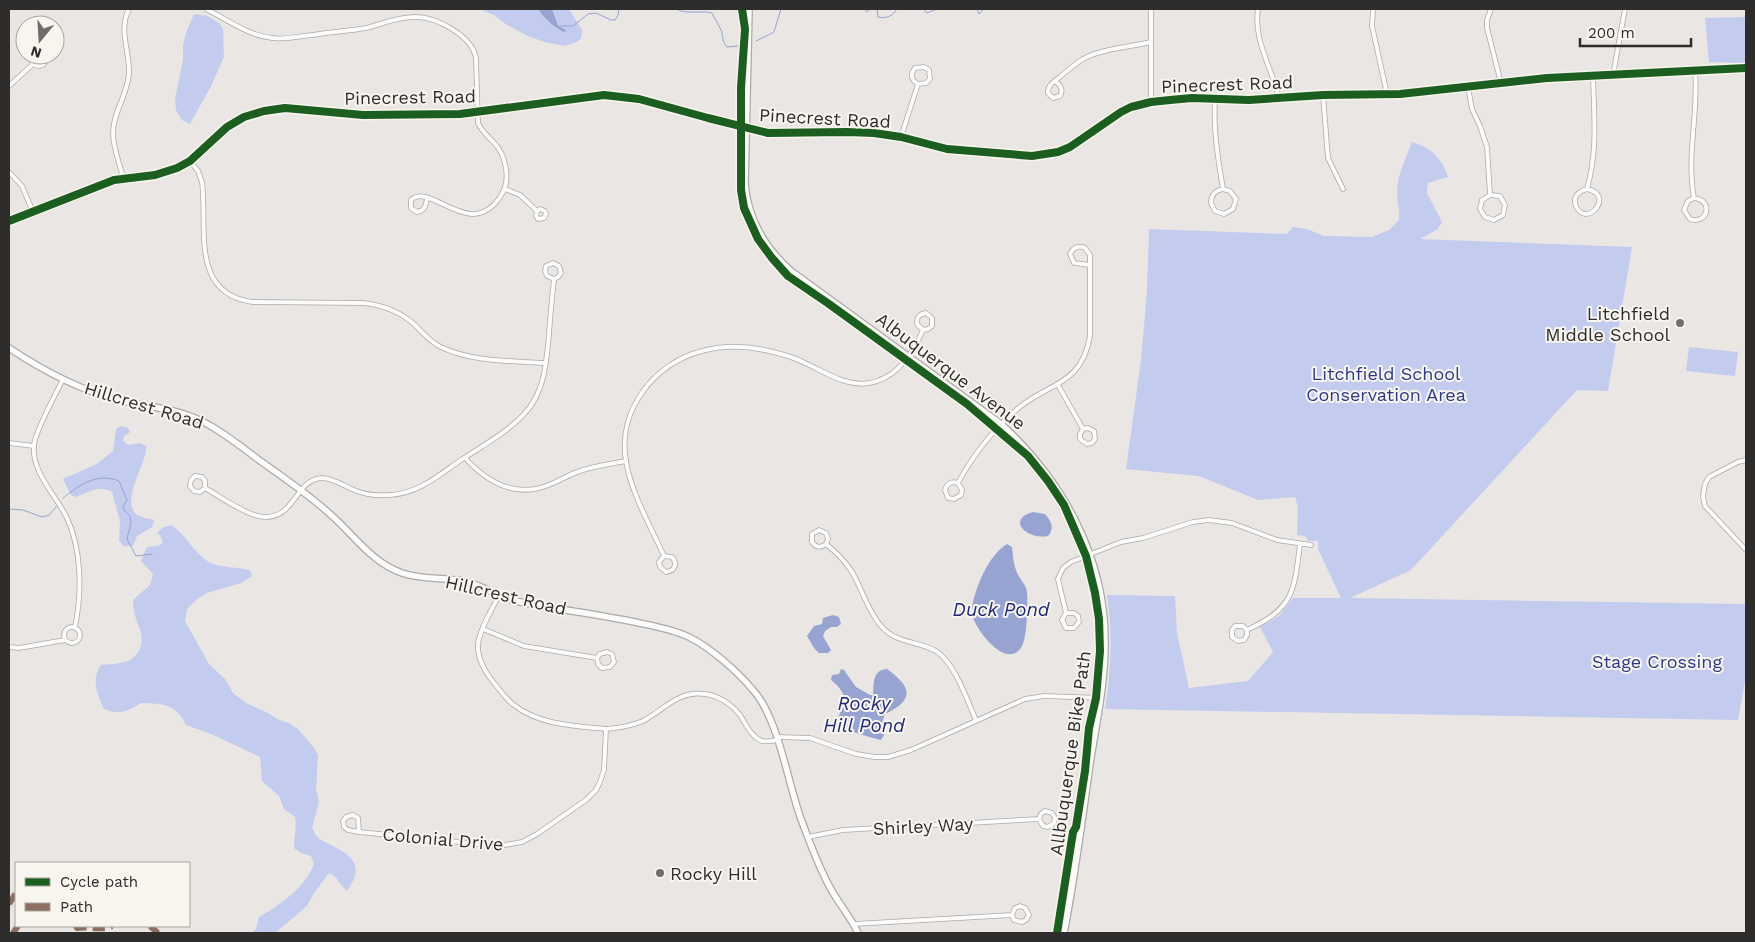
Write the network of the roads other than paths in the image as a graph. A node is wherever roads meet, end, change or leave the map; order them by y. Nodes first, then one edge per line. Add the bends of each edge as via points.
1 (129, 9) edge
2 (206, 9) edge
3 (749, 9) edge
4 (1150, 9) edge
5 (1258, 9) edge
6 (1373, 9) edge
7 (1491, 9) edge
8 (1625, 9) edge
9 (1151, 42) junction
10 (32, 65) edge
11 (1746, 68) edge
12 (1695, 70) junction
13 (1613, 75) junction
14 (1593, 76) junction
15 (1056, 81) junction
16 (1501, 82) junction
17 (918, 84) junction
18 (9, 86) edge
19 (1468, 87) junction
20 (1387, 94) junction
21 (1322, 95) junction
22 (1279, 98) junction
23 (1215, 99) junction
24 (1151, 102) junction
25 (477, 113) junction
26 (745, 128) junction
27 (901, 137) junction
28 (190, 161) junction
29 (9, 172) edge
30 (123, 178) junction
31 (505, 189) junction
32 (1223, 189) junction
33 (1343, 189) dead end
34 (1587, 189) junction
35 (1490, 195) junction
36 (427, 198) junction
37 (1694, 198) junction
38 (537, 211) dead end
39 (33, 212) junction
40 (9, 221) edge
41 (1090, 266) junction
42 (554, 279) junction
43 (923, 330) junction
44 (9, 348) edge
45 (908, 356) junction
46 (546, 363) junction
47 (63, 379) junction
48 (1058, 384) junction
49 (1001, 424) junction
50 (1083, 429) junction
51 (9, 443) edge
52 (34, 446) junction
53 (465, 458) junction
54 (1746, 460) edge
55 (626, 461) junction
56 (958, 483) junction
57 (205, 488) junction
58 (302, 490) junction
59 (826, 544) junction
60 (1300, 544) junction
61 (1311, 545) dead end
62 (1746, 550) edge
63 (1090, 554) junction
64 (664, 556) junction
65 (498, 595) junction
66 (1066, 613) junction
67 (75, 627) junction
68 (483, 629) junction
69 (1247, 630) junction
70 (66, 640) junction
71 (9, 647) edge
72 (597, 658) junction
73 (1100, 698) junction
74 (976, 720) junction
75 (606, 729) junction
76 (777, 739) junction
77 (1039, 820) junction
78 (360, 832) junction
79 (808, 836) junction
80 (1012, 915) junction
81 (854, 924) junction
82 (858, 933) edge
83 (1064, 933) edge

1 - 30 street via 124,26 128,83 113,132
2 - 25 street via 250,32 272,39 363,28 401,18 432,20 461,36 474,49
3 - 26 street, Albuquerque Avenue
4 - 9 street
5 - 22 street via 1256,27
6 - 20 street via 1372,26
7 - 16 street via 1487,28
8 - 13 street
9 - 15 street via 1089,56
9 - 24 street
10 - 18 street
11 - 12 street, Pinecrest Road
12 - 13 street, Pinecrest Road
12 - 37 street via 1696,97 1690,159
13 - 14 street, Pinecrest Road
14 - 16 street, Pinecrest Road
14 - 34 street via 1595,150
15 - 15 street via 1062,91 1054,98 1048,89
16 - 19 street, Pinecrest Road
17 - 17 street via 912,74 915,68 924,66 929,70 930,79
17 - 27 street
19 - 20 street, Pinecrest Road
19 - 35 street via 1472,109 1487,147
20 - 21 street, Pinecrest Road
21 - 22 street, Pinecrest Road
21 - 33 street via 1328,158
22 - 23 street, Pinecrest Road
23 - 24 street, Pinecrest Road
23 - 32 street via 1216,148
24 - 27 street, Pinecrest Road via 1121,112 1070,146 1045,155 970,152
25 - 26 street, Pinecrest Road via 604,95 622,96
25 - 28 street, Pinecrest Road via 363,115 274,109 254,113 235,122 219,132
25 - 31 street via 480,128 497,144 504,160 507,172
26 - 27 street, Pinecrest Road via 779,133 847,132
26 - 45 street, Albuquerque Avenue via 747,201 766,244 791,271
28 - 30 street, Pinecrest Road via 167,172
28 - 46 street via 202,182 206,263 212,278 230,295 253,302 363,302 378,305 406,318 431,341 456,354
29 - 39 street via 22,186
30 - 39 street, Pinecrest Road
31 - 36 street via 498,201 472,214 454,211
31 - 38 street via 520,196
32 - 32 street via 1233,193 1236,199 1233,209 1224,214 1212,203 1215,192
34 - 34 street via 1594,192 1599,202 1593,212 1586,214 1576,207 1575,199 1579,192
35 - 35 street via 1500,196 1506,205 1503,215 1494,220 1485,217 1480,209 1482,200
36 - 36 street via 422,210 417,212 411,208 413,198
37 - 37 street via 1702,200 1707,210 1704,217 1697,220 1690,219 1684,210 1686,203
39 - 40 street, Pinecrest Road
41 - 41 street via 1077,265 1072,261 1070,254 1074,248 1082,246 1087,250
41 - 48 street via 1088,345 1076,370
42 - 42 street via 561,270 558,264 548,264 545,271
42 - 46 street
43 - 43 street via 933,323 926,313 918,316 916,321
43 - 45 street
44 - 47 street, Hillcrest Road
45 - 49 street, Albuquerque Avenue
45 - 55 street via 885,378 862,384 847,382 796,359 763,350 730,347 689,355 662,370 638,397 627,426
46 - 53 street via 540,390 525,413
47 - 52 street
47 - 58 street, Hillcrest Road via 100,395 199,419
48 - 49 street via 1026,402
48 - 50 street
49 - 56 street via 967,466
49 - 63 street, Albuquerque Avenue via 1047,472 1074,516
50 - 50 street via 1080,439 1087,444 1092,442 1094,431
51 - 52 street
52 - 67 street via 38,466 75,539 79,592
53 - 55 street via 494,483 524,489 545,487 579,471
53 - 58 street via 426,484 402,494 370,495 327,478 316,479
54 - 62 street via 1709,477 1703,496 1707,509
55 - 64 street via 633,487
56 - 56 street via 952,482 946,487 945,493 951,499 961,495
57 - 57 street via 205,481 200,476 195,476 190,482 194,491 200,492
57 - 58 street via 250,513 266,517 281,514
58 - 65 street, Hillcrest Road via 385,566 412,576 470,582
59 - 59 street via 821,547 813,545 814,532 822,530 826,533
59 - 74 street via 848,566 885,631 935,651 947,662
60 - 61 street
60 - 63 street via 1277,540 1232,523 1209,520 1185,523
60 - 69 street via 1295,581 1285,602 1271,617
63 - 66 street via 1068,563 1058,575
63 - 73 street, Albuquerque Avenue via 1105,625
64 - 64 street via 660,559 660,567 666,572 671,571 675,561
65 - 68 street
65 - 76 street, Hillcrest Road via 515,601 644,624 691,638 754,690
66 - 66 street via 1062,623 1068,629 1074,628 1078,624 1078,616
67 - 70 street via 66,629
67 - 70 street via 80,633 79,638 73,643
68 - 72 street via 524,646
68 - 75 street via 478,645 482,663 491,680 516,706 545,720
69 - 69 street via 1244,640 1232,637 1235,626 1243,626
70 - 71 street
72 - 72 street via 600,666 605,668 614,662 612,654 607,652
73 - 74 street via 1034,697
73 - 83 street, Albuquerque Avenue
74 - 76 street via 911,750 881,757 856,754 810,738
75 - 76 street via 637,723 678,698 699,694 726,702 756,738 765,741
75 - 78 street, Colonial Drive via 604,774 596,790 522,842 499,846
76 - 79 street, Hillcrest Road
77 - 77 street, Shirley Way via 1048,827 1055,818 1045,811
77 - 79 street, Shirley Way via 843,830
78 - 78 street, Colonial Drive via 358,818 351,814 346,817 343,824 346,829
79 - 81 street, Hillcrest Road via 832,891
80 - 80 street via 1014,920 1022,922 1028,918 1023,907 1018,907
80 - 81 street
81 - 82 street, Hillcrest Road

